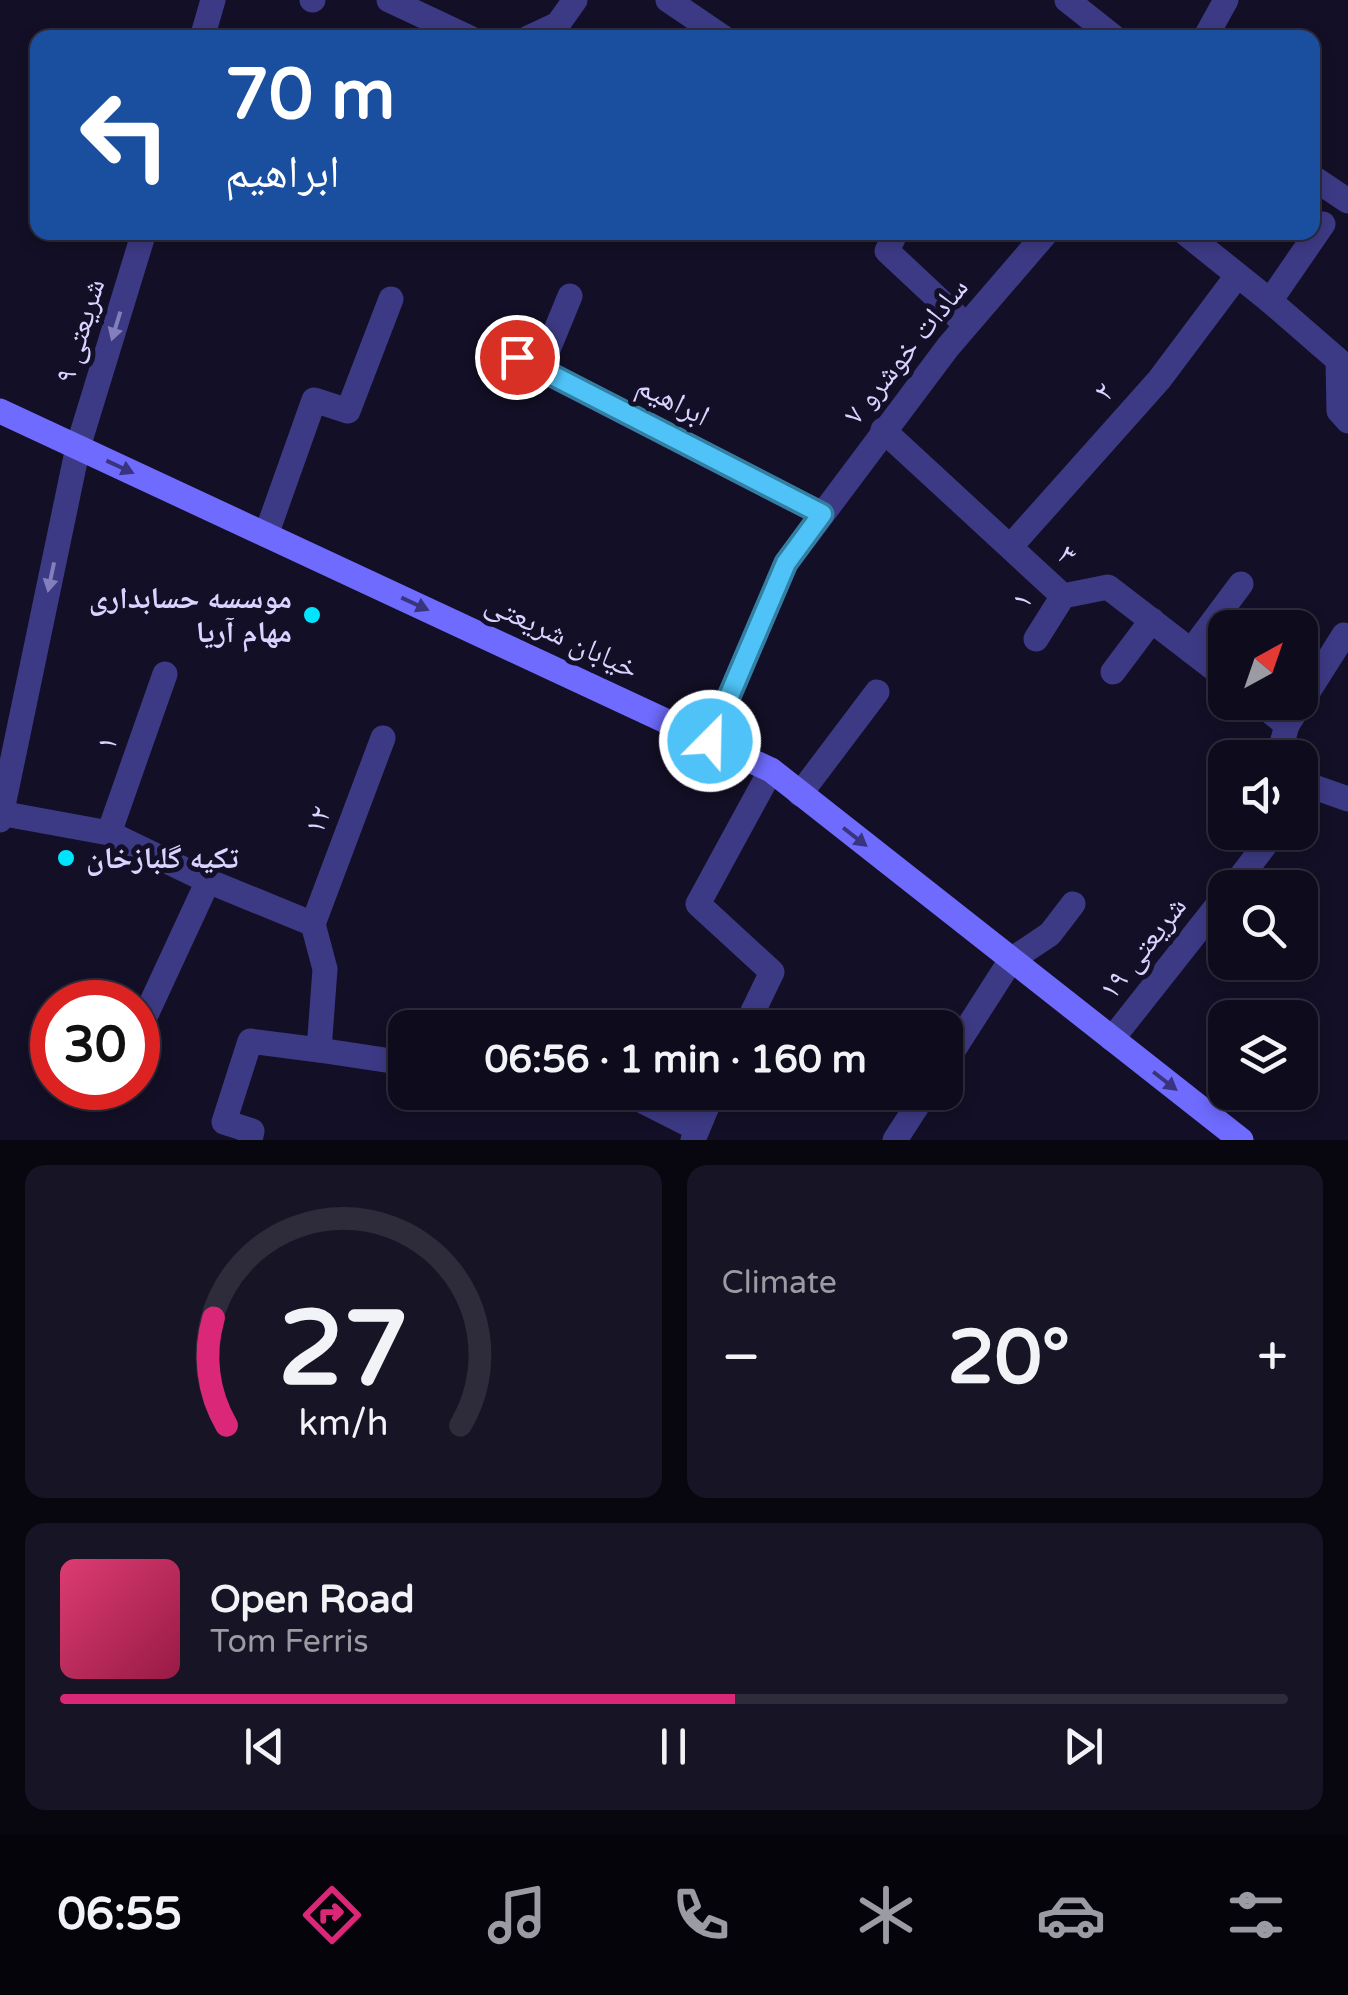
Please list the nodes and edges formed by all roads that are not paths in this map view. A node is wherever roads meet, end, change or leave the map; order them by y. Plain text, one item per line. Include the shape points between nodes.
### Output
1 (213, 0) edge
2 (389, 0) edge
3 (575, 0) edge
4 (668, 0) edge
5 (1068, 0) edge
6 (1226, 0) edge
7 (204, 30) edge
8 (453, 30) edge
9 (545, 30) edge
10 (712, 30) edge
11 (1105, 30) edge
12 (1209, 30) edge
13 (1320, 181) edge
14 (1346, 195) edge
15 (1324, 224) dead end
16 (1320, 230) edge
17 (142, 240) edge
18 (892, 240) edge
19 (1040, 240) edge
20 (1194, 240) edge
21 (1313, 240) edge
22 (1237, 276) junction
23 (570, 296) dead end
24 (392, 299) dead end
25 (1270, 301) junction
26 (966, 325) junction
27 (494, 345) dead end
28 (540, 369) junction
29 (0, 411) edge
30 (1348, 420) edge
31 (884, 430) junction
32 (78, 447) junction
33 (822, 514) junction
34 (266, 535) junction
35 (1011, 546) junction
36 (1241, 584) dead end
37 (1063, 596) junction
38 (1152, 620) junction
39 (1344, 634) dead end
40 (1036, 639) dead end
41 (1191, 651) junction
42 (1208, 664) edge
43 (1113, 672) dead end
44 (166, 674) dead end
45 (877, 692) dead end
46 (1281, 720) edge
47 (1287, 725) junction
48 (383, 738) dead end
49 (1283, 740) edge
50 (710, 741) junction
51 (771, 770) junction
52 (1318, 792) edge
53 (800, 794) junction
54 (1348, 799) edge
55 (1, 816) edge
56 (110, 833) junction
57 (1261, 850) edge
58 (1246, 870) edge
59 (208, 881) junction
60 (1073, 904) dead end
61 (1208, 918) edge
62 (313, 924) junction
63 (1011, 960) junction
64 (160, 985) edge
65 (754, 1010) edge
66 (963, 1035) edge
67 (1112, 1039) junction
68 (319, 1050) junction
69 (388, 1060) edge
70 (655, 1110) edge
71 (706, 1110) edge
72 (915, 1110) edge
73 (695, 1134) edge
74 (250, 1140) edge
75 (896, 1140) edge
76 (1241, 1140) edge

1 - 7 street
2 - 8 street
3 - 9 street
4 - 10 street
5 - 11 street
6 - 12 street
13 - 14 street
15 - 16 street
17 -> 32 street, شریعتی ۹
18 - 26 street via 887,251
19 - 26 street, سادات خوشرو ۷
20 - 22 street
21 - 25 street
22 - 25 street
22 - 35 street, ۲ via 1159,380
23 - 28 street
24 - 34 street via 348,411 314,400
25 - 30 street via 1338,360 1339,410
26 - 31 street, سادات خوشرو ۷
27 - 28 street, ابراهیم
28 - 33 street, ابراهیم
29 - 32 main road, خیابان شریعتی
31 - 33 street, سادات خوشرو ۷
31 - 35 street, ۳
32 -> 34 main road, خیابان شریعتی
32 -> 55 street, شریعتی ۹
33 - 50 street, سادات خوشرو ۷ via 786,563
34 -> 50 main road, خیابان شریعتی
35 - 37 street, ۳
36 - 41 street
37 - 38 street, ۳ via 1108,587
37 - 40 street, ۱
38 - 41 street, ۳
38 - 43 street
39 - 47 street
41 - 42 street, ۳
44 - 56 street, ۱
45 - 53 street
46 - 47 street
47 - 49 street
48 - 62 street, ۱۲
50 - 51 main road, خیابان شریعتی
51 - 53 main road, خیابان شریعتی
51 - 65 street via 698,904 772,972
52 - 54 street
53 -> 63 main road, خیابان شریعتی
55 - 56 street
56 - 59 street
57 - 58 street, شریعتی ۱۹
59 - 62 street
59 - 64 street
60 - 63 street via 1050,934
61 - 67 street, شریعتی ۱۹
62 - 68 street via 325,970
63 - 66 street
63 - 67 main road, خیابان شریعتی
67 -> 76 main road, خیابان شریعتی
68 - 69 street
68 - 74 street via 250,1041 224,1122 252,1131
70 - 73 street
71 - 73 street
72 - 75 street

